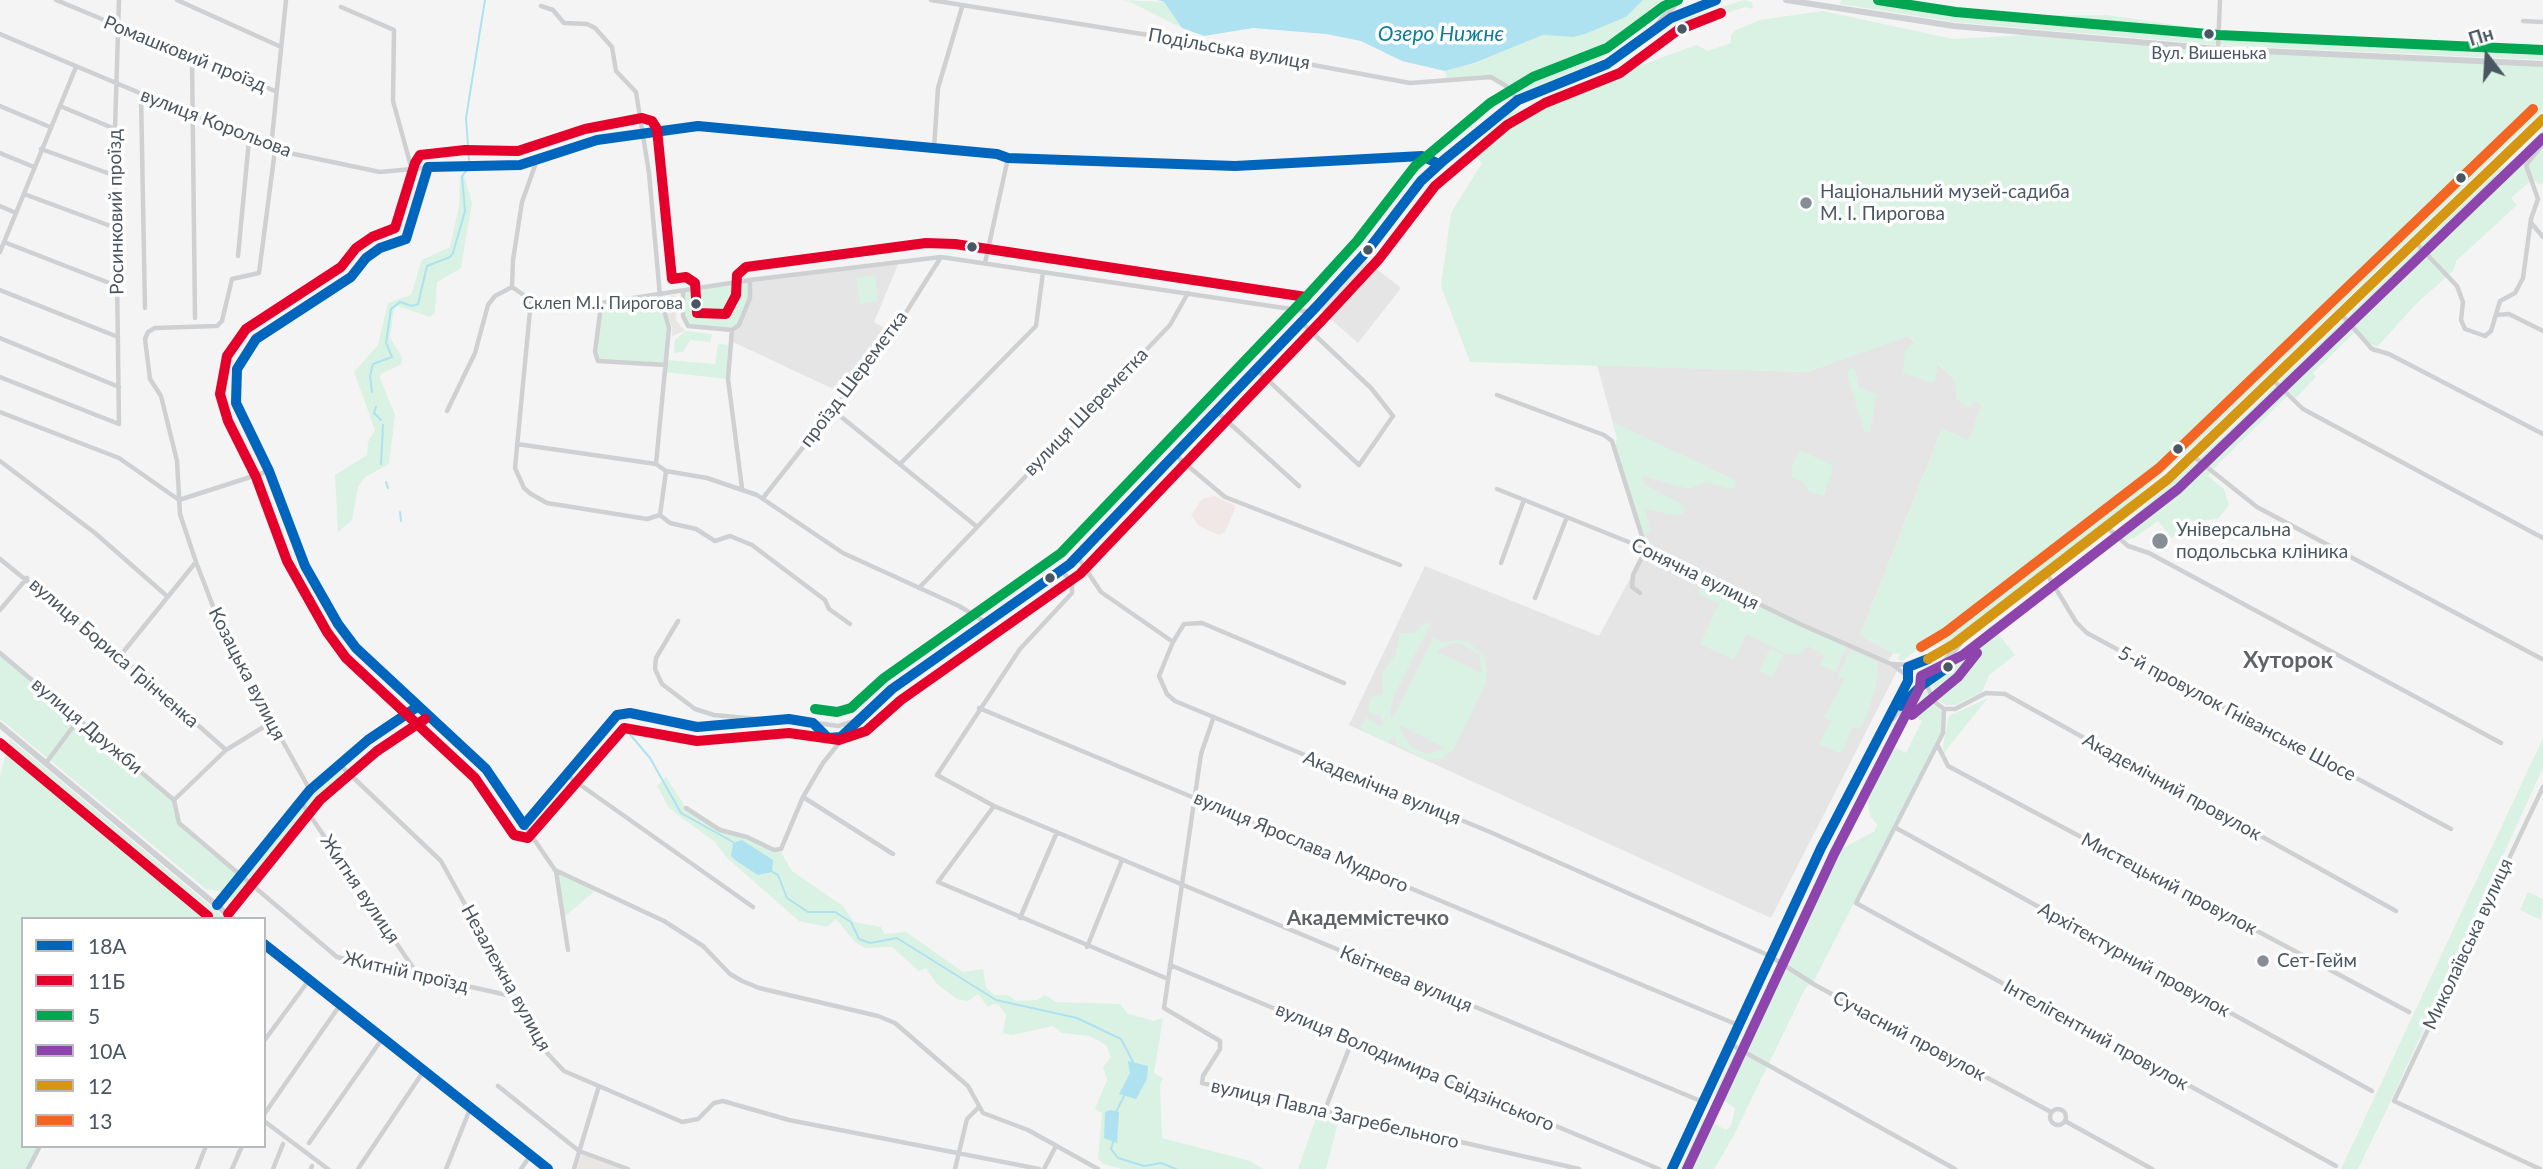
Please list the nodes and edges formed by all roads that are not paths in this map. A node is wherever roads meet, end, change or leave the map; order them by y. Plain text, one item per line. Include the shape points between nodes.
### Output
1 (56, 0) edge
2 (119, 0) edge
3 (177, 0) edge
4 (286, 0) edge
5 (931, 0) edge
6 (1679, 0) edge
7 (1713, 0) edge
8 (1786, 0) edge
9 (1808, 0) edge
10 (2220, 0) edge
11 (1826, 5) junction
12 (541, 6) dead end
13 (341, 7) dead end
14 (962, 7) junction
15 (2524, 21) dead end
16 (2543, 22) edge
17 (118, 26) junction
18 (1653, 30) junction
19 (0, 34) edge
20 (279, 46) junction
21 (2218, 49) junction
22 (192, 57) junction
23 (2540, 65) edge
24 (76, 67) junction
25 (116, 85) junction
26 (275, 91) junction
27 (141, 95) junction
28 (1518, 100) junction
29 (0, 106) edge
30 (60, 106) junction
31 (192, 115) junction
32 (2543, 119) edge
33 (50, 127) junction
34 (115, 129) junction
35 (643, 132) junction
36 (250, 140) junction
37 (2543, 144) edge
38 (41, 149) junction
39 (273, 149) junction
40 (934, 149) junction
41 (0, 153) edge
42 (1008, 158) junction
43 (537, 159) junction
44 (1439, 164) junction
45 (34, 167) junction
46 (428, 167) junction
47 (412, 170) junction
48 (116, 176) junction
49 (24, 194) junction
50 (0, 206) edge
51 (16, 213) junction
52 (2531, 223) junction
53 (116, 229) junction
54 (2543, 237) edge
55 (4, 242) junction
56 (2416, 242) junction
57 (0, 252) edge
58 (238, 256) dead end
59 (941, 257) junction
60 (985, 263) junction
61 (1043, 272) junction
62 (750, 280) junction
63 (117, 286) junction
64 (512, 287) junction
65 (0, 290) edge
66 (683, 291) junction
67 (1188, 293) junction
68 (660, 296) junction
69 (531, 300) junction
70 (601, 305) junction
71 (145, 308) dead end
72 (1311, 312) junction
73 (2341, 314) junction
74 (2496, 315) junction
75 (195, 318) dead end
76 (1301, 322) junction
77 (732, 330) junction
78 (2543, 331) edge
79 (118, 337) junction
80 (0, 338) edge
81 (666, 365) junction
82 (1256, 369) junction
83 (0, 377) edge
84 (2273, 380) junction
85 (118, 387) junction
86 (1497, 395) dead end
87 (447, 411) dead end
88 (834, 411) junction
89 (1216, 411) junction
90 (0, 412) edge
91 (2543, 434) edge
92 (517, 444) junction
93 (1175, 455) junction
94 (2193, 456) junction
95 (0, 461) edge
96 (656, 464) junction
97 (900, 464) junction
98 (269, 471) junction
99 (666, 471) junction
100 (1299, 486) dead end
101 (742, 488) junction
102 (1497, 489) dead end
103 (763, 498) junction
104 (179, 500) junction
105 (1524, 500) junction
106 (660, 515) junction
107 (1567, 517) junction
108 (976, 526) junction
109 (2108, 528) junction
110 (2543, 538) edge
111 (1646, 549) junction
112 (1077, 556) junction
113 (0, 559) edge
114 (196, 562) junction
115 (1501, 564) dead end
116 (1400, 565) dead end
117 (1062, 570) junction
118 (2047, 574) junction
119 (27, 578) junction
120 (919, 588) junction
121 (1640, 593) dead end
122 (168, 597) junction
123 (1535, 598) dead end
124 (0, 610) edge
125 (678, 621) dead end
126 (1981, 622) junction
127 (988, 623) junction
128 (849, 624) dead end
129 (1174, 642) junction
130 (0, 653) edge
131 (120, 656) junction
132 (2542, 659) edge
133 (1922, 661) junction
134 (1891, 664) junction
135 (1910, 664) junction
136 (1931, 677) junction
137 (1907, 678) junction
138 (1344, 683) dead end
139 (1924, 685) junction
140 (417, 708) junction
141 (979, 708) junction
142 (1944, 709) junction
143 (1213, 719) junction
144 (78, 720) junction
145 (858, 720) junction
146 (761, 721) junction
147 (270, 723) junction
148 (0, 725) edge
149 (1878, 740) junction
150 (2501, 743) dead end
151 (1938, 746) junction
152 (226, 750) junction
153 (46, 763) junction
154 (339, 764) junction
155 (565, 774) junction
156 (2543, 787) edge
157 (310, 790) junction
158 (803, 797) junction
159 (1194, 797) junction
160 (174, 800) junction
161 (301, 802) junction
162 (994, 807) junction
163 (686, 808) dead end
164 (524, 825) junction
165 (1896, 828) junction
166 (2451, 829) dead end
167 (1057, 832) junction
168 (893, 854) dead end
169 (1122, 860) junction
170 (555, 870) junction
171 (240, 876) junction
172 (1181, 886) junction
173 (217, 905) junction
174 (753, 907) dead end
175 (2396, 911) dead end
176 (231, 917) edge
177 (1020, 918) junction
178 (266, 946) edge
179 (1087, 947) junction
180 (568, 950) dead end
181 (1770, 956) junction
182 (1170, 965) junction
183 (419, 976) junction
184 (1168, 978) junction
185 (309, 980) junction
186 (516, 997) junction
187 (340, 1005) junction
188 (2409, 1012) dead end
189 (1738, 1025) junction
190 (266, 1038) edge
191 (382, 1039) junction
192 (1353, 1041) junction
193 (1730, 1044) junction
194 (423, 1072) junction
195 (498, 1086) dead end
196 (598, 1088) junction
197 (2372, 1091) dead end
198 (1703, 1102) junction
199 (978, 1107) junction
200 (470, 1109) junction
201 (266, 1112) edge
202 (1324, 1112) junction
203 (2051, 1112) junction
204 (2065, 1121) junction
205 (266, 1122) edge
206 (309, 1143) dead end
207 (283, 1144) dead end
208 (1056, 1146) junction
209 (39, 1148) edge
210 (205, 1148) edge
211 (241, 1148) edge
212 (579, 1151) junction
213 (958, 1155) junction
214 (530, 1156) junction
215 (2336, 1166) dead end
216 (28, 1169) edge
217 (197, 1169) edge
218 (232, 1169) edge
219 (273, 1169) edge
220 (328, 1169) edge
221 (358, 1169) edge
222 (446, 1169) edge
223 (521, 1169) edge
224 (548, 1169) edge
225 (574, 1169) edge
226 (628, 1169) edge
227 (955, 1169) edge
228 (1041, 1169) edge
229 (1098, 1169) edge
230 (1579, 1169) edge
231 (1659, 1169) edge
232 (1672, 1169) edge
233 (1955, 1169) edge
234 (2152, 1169) edge
235 (2540, 1169) edge

1 - 17 street, Ромашковий проїзд
2 - 17 street, Росинковий проїзд
3 - 20 street
4 - 20 street, Козацька вулиця
5 - 14 street, Подільська вулиця
6 - 18 main road
7 - 18 main road
8 - 11 main road
9 - 11 main road
10 - 21 street
11 - 21 main road via 1954,26
12 - 35 street via 553,10 564,23 592,26 608,41 616,71 635,89
13 - 47 street via 394,30 393,101
14 - 28 street, Подільська вулиця via 1178,40 1410,83 1491,77
14 - 40 street via 938,88
15 - 16 street
17 - 22 street, Ромашковий проїзд
17 - 25 street, Росинковий проїзд
18 - 28 main road via 1614,60
19 - 24 street, вулиця Корольова
20 - 26 street, Козацька вулиця
21 - 23 main road
22 - 26 street, Ромашковий проїзд
22 - 31 street
24 - 25 street, вулиця Корольова
24 - 30 street
25 - 27 street, вулиця Корольова
25 - 34 street, Росинковий проїзд
26 - 39 street, Козацька вулиця
27 - 31 street, вулиця Корольова
27 - 71 street
28 - 44 main road
29 - 33 street
30 - 33 street
30 - 34 street
31 - 36 street, вулиця Корольова
31 - 75 street
32 - 56 main road
33 - 38 street
34 - 48 street, Росинковий проїзд
35 - 40 street, вулиця Корольова via 698,126
35 - 43 street, вулиця Корольова via 589,142
35 - 68 street
36 - 39 street, вулиця Корольова
36 - 58 street
37 - 52 street via 2526,165 2538,195
38 - 45 street
38 - 48 street
39 - 47 street, вулиця Корольова via 370,170
39 - 104 street, Козацька вулиця via 259,273 232,279 218,326 158,327 146,336 149,376 162,399 177,461
40 - 42 street, вулиця Корольова
41 - 45 street
42 - 44 street, вулиця Корольова via 1235,166 1422,156
42 - 60 street
43 - 46 street, вулиця Корольова via 511,165
43 - 64 street via 522,202
44 - 72 main road
45 - 49 street
46 - 47 street, вулиця Корольова
46 - 98 street via 406,239 380,248 351,277 262,334 244,354 235,379 236,403
48 - 53 street, Росинковий проїзд
49 - 51 street
49 - 53 street
50 - 51 street
51 - 55 street
52 - 54 street
52 - 74 street via 2522,283 2500,301
53 - 63 street, Росинковий проїзд
55 - 57 street
55 - 63 street
56 - 73 main road
56 - 74 street via 2458,286 2465,329 2485,336
59 - 60 street
59 - 62 street
59 - 88 street, проїзд Шереметка via 893,333
60 - 61 street
61 - 67 street
61 - 97 street via 1036,326
62 - 66 street
62 - 77 street via 750,298
63 - 79 street, Росинковий проїзд
64 - 69 street
64 - 87 street via 495,296 486,309 475,353
65 - 79 street
66 - 68 street
66 - 77 street via 683,316 688,326
67 - 72 street
67 - 108 street, вулиця Шереметка via 1170,325
68 - 70 street
68 - 81 street via 669,328
69 - 70 street via 569,307
69 - 92 street
70 - 81 street via 598,361
72 - 76 main road
73 - 84 main road
73 - 91 street via 2372,349
74 - 78 street via 2509,314
76 - 82 main road
76 - 82 street via 1371,387 1393,416 1359,464
77 - 101 street via 728,379
79 - 85 street, Росинковий проїзд
80 - 85 street
81 - 96 street
82 - 89 main road
83 - 85 street, Росинковий проїзд via 119,424
84 - 94 main road
84 - 110 street via 2303,409
86 - 111 street via 1610,439
88 - 97 street
88 - 103 street, проїзд Шереметка
89 - 93 main road
89 - 100 street
90 - 104 street via 119,458
92 - 96 street
92 - 106 street via 519,479 537,498 640,519
93 - 112 main road
93 - 116 street via 1225,497
94 - 109 main road
94 - 132 street via 2257,507
95 - 122 street
96 - 99 street
97 - 108 street
98 - 104 street
98 - 140 street via 305,566 338,624
99 - 101 street
99 - 106 street
101 - 103 street
102 - 105 street, Сонячна вулиця
103 - 120 street via 836,548
104 - 114 street, Козацька вулиця
105 - 107 street, Сонячна вулиця
105 - 115 street
106 - 128 street via 715,541 736,537 752,545
107 - 111 street, Сонячна вулиця
107 - 123 street
108 - 120 street, вулиця Шереметка
109 - 118 main road
109 - 150 street via 2128,546
111 - 121 street via 1633,575 1632,587
111 - 134 street, Сонячна вулиця
112 - 117 main road
112 - 129 street via 1101,592
113 - 119 street, вулиця Бориса Грінченка
114 - 122 street
114 - 147 street, Козацька вулиця via 226,640
117 - 127 main road
117 - 141 street via 1072,584 1072,593 1026,643
118 - 126 main road
118 - 166 street, 5-й провулок Гніванське Шосе via 2087,633
119 - 124 street
119 - 131 street, вулиця Бориса Грінченка
120 - 127 street
122 - 131 street
125 - 146 street via 656,658 662,684 695,709
126 - 133 main road
126 - 136 main road
127 - 145 main road via 892,689
129 - 138 street via 1184,624 1202,623
129 - 143 street, Академічна вулиця via 1159,676 1167,694
130 - 144 street, вулиця Дружби
131 - 152 street, вулиця Бориса Грінченка
133 - 135 main road
133 - 136 main road via 1930,667
134 - 135 street
134 - 137 street
135 - 137 main road
136 - 139 main road
137 - 139 main road
137 - 149 main road
139 - 142 street
139 - 149 main road via 1902,705
140 - 154 street
140 - 164 street via 467,749
141 - 159 street, вулиця Ярослава Мудрого
141 - 162 street, Квітнева вулиця via 937,775
142 - 151 street
142 - 175 street, Академічний провулок via 1955,709 1986,693 2005,694
143 - 159 street, вулиця Павла Загребельного
143 - 181 street, Академічна вулиця via 1490,832
144 - 153 street
144 - 160 street, вулиця Дружби
145 - 146 street via 838,726 789,719
145 - 158 street via 827,757
146 - 155 street via 696,727 629,713 617,715
147 - 152 street
147 - 157 street, Козацька вулиця
148 - 153 main road
149 - 181 main road
151 - 165 street
151 - 188 street, Мистецький провулок via 1948,766
152 - 160 street
153 - 173 main road
154 - 157 street
154 - 186 street, Незалежна вулиця via 438,856
155 - 164 street
155 - 174 street
156 - 235 street, Миколаївська вулиця via 2394,1101
157 - 161 street
158 - 163 street via 778,850 720,830
158 - 168 street
159 - 172 street, вулиця Павла Загребельного
159 - 189 street, вулиця Ярослава Мудрого
160 - 171 street, Житній проїзд via 179,823
161 - 171 street
161 - 183 street, Житня вулиця
162 - 167 street, Квітнева вулиця
162 - 177 street via 938,882
164 - 170 street
165 - 197 street, Архітектурний провулок
165 - 215 street, Інтелігентний провулок via 1856,903
167 - 169 street, Квітнева вулиця
167 - 177 street
169 - 172 street, Квітнева вулиця
169 - 179 street
170 - 180 street
170 - 199 street via 664,921 704,946 730,974 750,985 895,1023 968,1086
171 - 173 street
171 - 183 street, Житній проїзд via 337,957
172 - 182 street, вулиця Павла Загребельного
172 - 198 street, Квітнева вулиця
173 - 176 main road
177 - 179 street
178 - 185 main road
179 - 184 street
181 - 189 main road
181 - 203 street, Сучасний провулок via 1815,985
182 - 184 street, вулиця Павла Загребельного
182 - 192 street, вулиця Володимира Свідзінського
183 - 186 street, Житній проїзд
184 - 202 street, вулиця Павла Загребельного via 1164,1008 1222,1044 1202,1083
185 - 187 main road
185 - 190 street
186 - 196 street, Незалежна вулиця via 554,1063
187 - 191 main road
187 - 201 street
189 - 193 main road
191 - 194 main road
191 - 206 street
192 - 202 street
192 - 231 street, вулиця Володимира Свідзінського
193 - 198 main road
193 - 233 street
194 - 200 main road
194 - 221 street
195 - 212 street
196 - 212 street
196 - 213 street, Незалежна вулиця via 682,1122 695,1120 723,1101 789,1120
198 - 232 main road
199 - 208 street
199 - 213 street via 967,1119
200 - 214 main road
200 - 222 street
202 - 230 street, вулиця Павла Загребельного
203 - 204 street via 2054,1124
203 - 204 street via 2063,1110
204 - 234 street
205 - 220 street
207 - 219 street
208 - 228 street, Незалежна вулиця
208 - 229 street
209 - 216 street
210 - 217 street
211 - 218 street
212 - 225 street
212 - 226 street
213 - 227 street
213 - 228 street, Незалежна вулиця
214 - 223 street
214 - 224 main road

